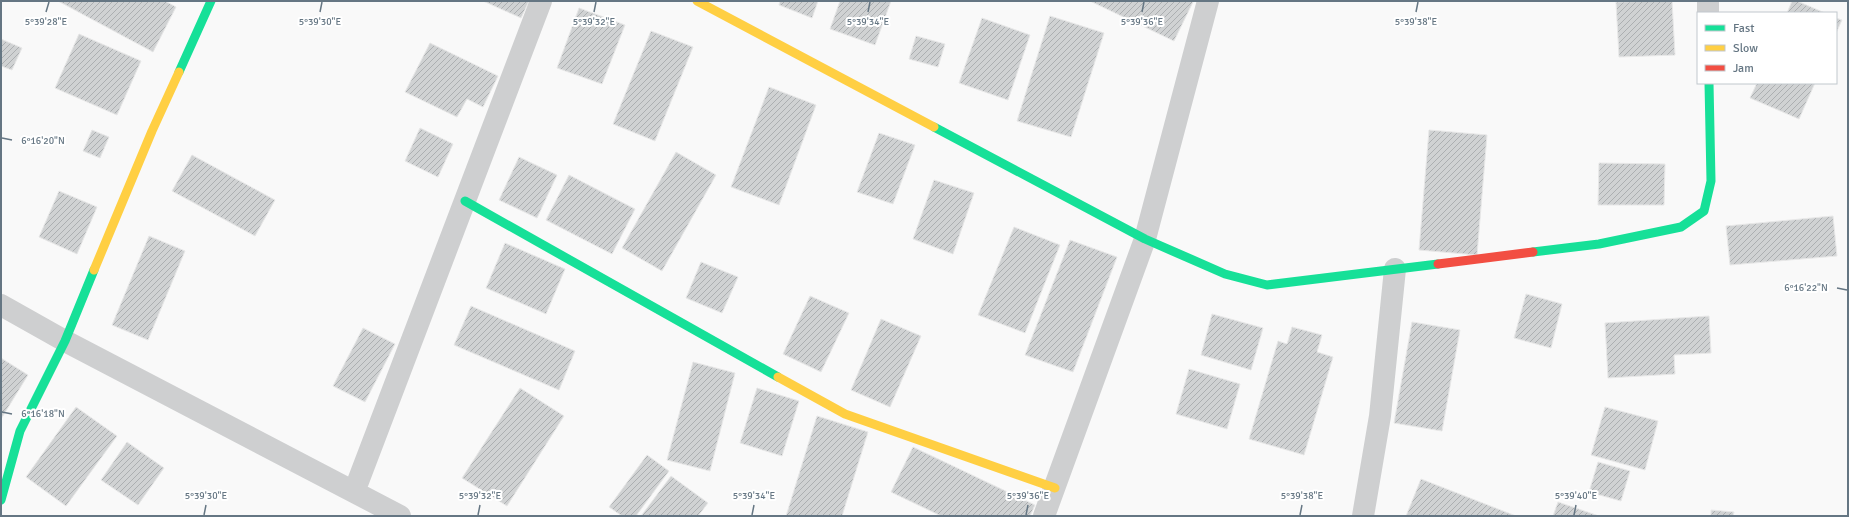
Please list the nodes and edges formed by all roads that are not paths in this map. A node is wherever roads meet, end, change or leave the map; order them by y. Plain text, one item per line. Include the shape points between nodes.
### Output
1 (211, 1) edge
2 (541, 1) edge
3 (697, 1) edge
4 (1208, 1) edge
5 (1708, 1) edge
6 (1708, 12) edge
7 (1709, 84) edge
8 (465, 201) junction
9 (1145, 239) junction
10 (1395, 269) junction
11 (1, 304) edge
12 (66, 341) junction
13 (1055, 488) junction
14 (1, 500) edge
15 (365, 503) edge
16 (400, 516) edge
17 (1044, 516) edge
18 (1364, 516) edge

1 - 12 street via 152,131
2 - 8 street
3 - 9 street
4 - 9 street
5 - 6 street
7 - 10 street via 1711,181 1704,211 1681,227 1599,244
8 - 13 street via 845,414
8 - 15 street
9 - 10 street via 1225,274 1267,285
9 - 13 street
10 - 18 street via 1380,416
11 - 12 street
12 - 14 street via 20,430
12 - 15 street
13 - 17 street
15 - 16 street

